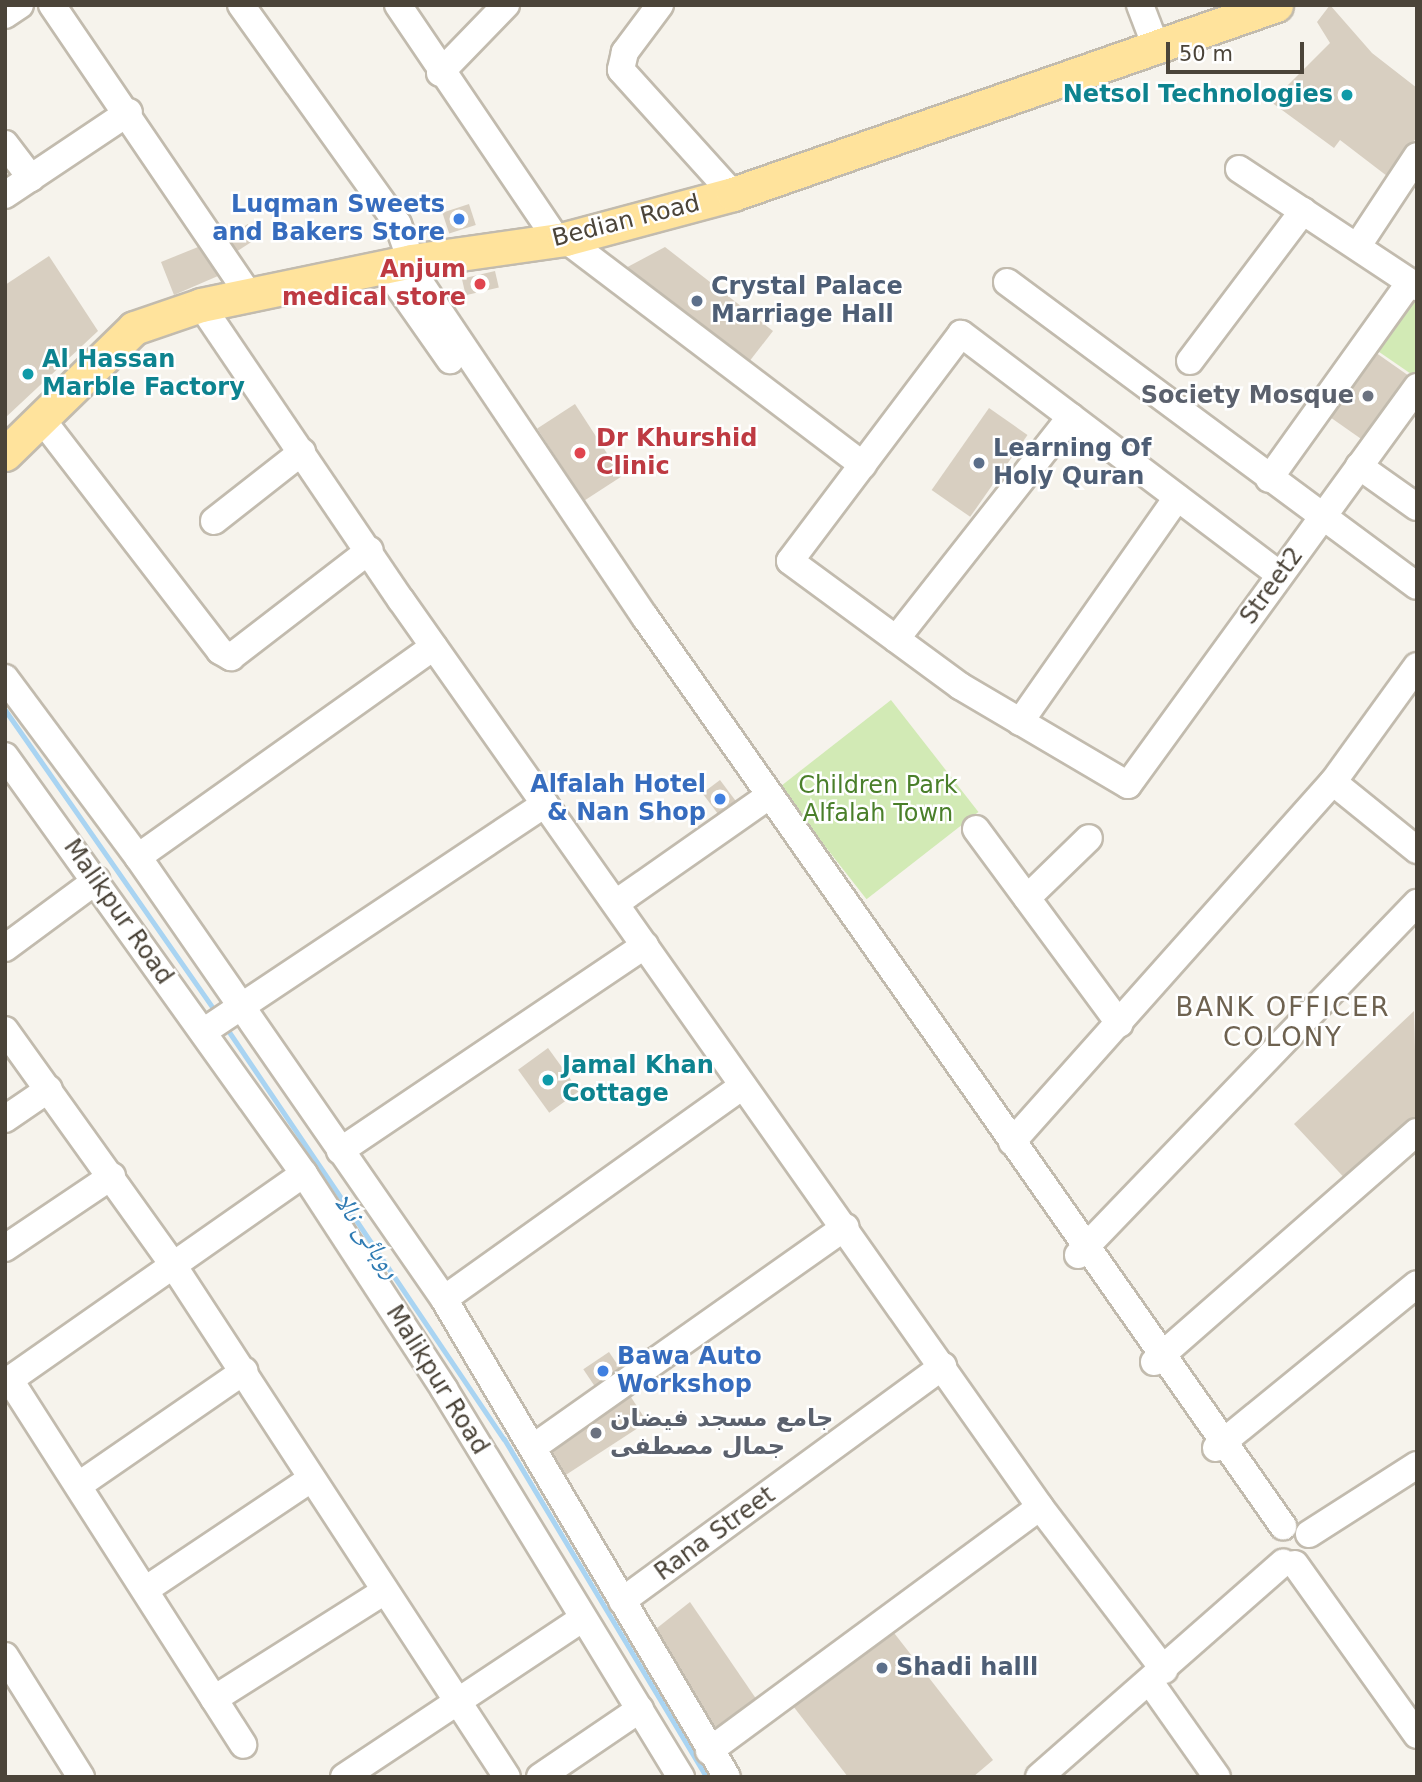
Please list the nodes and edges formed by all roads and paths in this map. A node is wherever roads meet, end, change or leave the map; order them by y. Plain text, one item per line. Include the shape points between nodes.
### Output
1 (20, 5) edge
2 (52, 5) edge
3 (241, 5) edge
4 (398, 5) edge
5 (506, 5) edge
6 (1140, 5) edge
7 (1276, 5) edge
8 (653, 8) edge
9 (5, 15) edge
10 (1155, 44) junction
11 (439, 74) junction
12 (129, 112) junction
13 (5, 144) edge
14 (1417, 156) edge
15 (1239, 169) dead end
16 (31, 178) junction
17 (733, 194) junction
18 (5, 195) edge
19 (1303, 211) junction
20 (561, 239) junction
21 (1359, 244) junction
22 (401, 263) junction
23 (1007, 282) dead end
24 (1413, 285) edge
25 (250, 296) junction
26 (201, 305) junction
27 (1190, 361) dead end
28 (1417, 387) edge
29 (40, 417) junction
30 (1071, 417) junction
31 (302, 452) junction
32 (5, 454) edge
33 (863, 465) junction
34 (1359, 466) junction
35 (1269, 479) junction
36 (1177, 498) junction
37 (1417, 507) edge
38 (1322, 518) junction
39 (214, 521) dead end
40 (370, 551) junction
41 (1280, 575) junction
42 (1417, 586) edge
43 (896, 639) junction
44 (434, 647) junction
45 (1417, 666) edge
46 (5, 678) edge
47 (1020, 722) junction
48 (5, 756) edge
49 (1333, 782) junction
50 (765, 798) junction
51 (545, 804) junction
52 (976, 829) dead end
53 (1089, 838) dead end
54 (1417, 850) edge
55 (138, 856) junction
56 (97, 880) junction
57 (1027, 898) junction
58 (616, 903) junction
59 (1417, 903) edge
60 (645, 945) junction
61 (5, 947) edge
62 (222, 1021) junction
63 (1121, 1024) junction
64 (5, 1030) edge
65 (743, 1086) junction
66 (50, 1089) junction
67 (5, 1119) edge
68 (1417, 1132) edge
69 (1012, 1142) junction
70 (340, 1151) junction
71 (304, 1174) junction
72 (112, 1176) junction
73 (845, 1227) junction
74 (5, 1248) edge
75 (1083, 1251) junction
76 (173, 1265) junction
77 (1417, 1284) edge
78 (444, 1299) junction
79 (1159, 1357) junction
80 (943, 1366) junction
81 (244, 1371) junction
82 (7, 1382) edge
83 (1220, 1444) junction
84 (536, 1446) junction
85 (1417, 1465) edge
86 (311, 1479) junction
87 (79, 1485) junction
88 (1040, 1507) junction
89 (1279, 1529) junction
90 (1299, 1554) junction
91 (145, 1590) junction
92 (383, 1591) junction
93 (622, 1601) junction
94 (582, 1619) junction
95 (5, 1656) edge
96 (1157, 1676) junction
97 (14, 1690) edge
98 (214, 1699) junction
99 (454, 1702) junction
100 (640, 1709) junction
101 (1417, 1709) edge
102 (1417, 1735) edge
103 (243, 1745) dead end
104 (709, 1751) junction
105 (71, 1773) edge
106 (344, 1777) edge
107 (507, 1777) edge
108 (540, 1777) edge
109 (681, 1777) edge
110 (727, 1777) edge
111 (1039, 1777) edge
112 (1217, 1777) edge

1 - 9 street
2 - 12 street
3 - 22 street via 398,224
4 - 11 street
5 - 11 street
6 - 10 street
7 - 10 main road, Bedian Road
8 - 17 street via 625,52 621,69
10 - 17 main road, Bedian Road via 996,107
11 - 20 street
12 - 16 street
12 - 25 street
13 - 16 street
14 - 21 street
15 - 19 street
16 - 18 street
17 - 20 main road, Bedian Road
19 - 21 street
19 - 27 street
20 - 22 main road, Bedian Road
20 - 33 street
21 - 24 street
22 - 25 main road, Bedian Road
22 - 50 street via 466,368
23 - 35 street
24 - 35 street
25 - 26 main road, Bedian Road
26 - 29 main road, Bedian Road via 134,328
26 - 31 street
28 - 34 street, Street2
29 - 32 main road, Bedian Road
29 - 40 street via 220,651 231,657
30 - 33 street via 961,334
30 - 36 street
30 - 43 street
31 - 39 street
31 - 40 street
33 - 43 street via 790,561
34 - 37 street
34 - 38 street, Street2
35 - 38 street
36 - 41 street
36 - 47 street
38 - 41 street, Street2
38 - 42 street
40 - 44 street
41 - 47 street, Street2 via 1128,785
43 - 47 street
44 - 51 street
44 - 55 street
45 - 49 street
46 - 55 street
48 - 56 street, Malikpur Road
49 - 54 street
49 - 63 street
50 - 58 street
50 - 69 street
50 - 75 street
51 - 58 street
51 - 62 street
52 - 57 street
53 - 57 street
55 - 62 street
56 - 61 street
56 - 62 street, Malikpur Road
57 - 63 street
58 - 60 street
59 - 75 street
60 - 65 street
60 - 70 street
62 - 70 street
62 - 71 street, Malikpur Road
63 - 69 street
64 - 66 street
65 - 73 street
65 - 78 street
66 - 67 street
66 - 72 street
68 - 79 street
69 - 75 street
70 - 78 street
71 - 76 street
71 - 94 street, Malikpur Road via 444,1389
72 - 74 street
72 - 76 street
73 - 80 street
73 - 84 street
75 - 79 street
76 - 81 street
76 - 82 street
77 - 83 street
78 - 84 street
79 - 83 street
80 - 88 street
80 - 93 street, Rana Street
81 - 86 street
81 - 87 street
82 - 87 street
83 - 89 street
84 - 93 street
85 - 90 street
86 - 91 street
86 - 92 street
87 - 91 street
88 - 96 street
88 - 104 street
89 - 90 street via 1298,1525
89 - 90 street via 1272,1550
90 - 96 street
90 - 101 street
90 - 102 street
91 - 98 street
92 - 98 street
92 - 99 street
93 - 104 street
94 - 99 street
94 - 100 street, Malikpur Road
95 - 97 street
96 - 111 street
96 - 112 street
97 - 105 street
98 - 103 street
99 - 106 street
99 - 107 street
100 - 108 street
100 - 109 street, Malikpur Road
104 - 110 street

